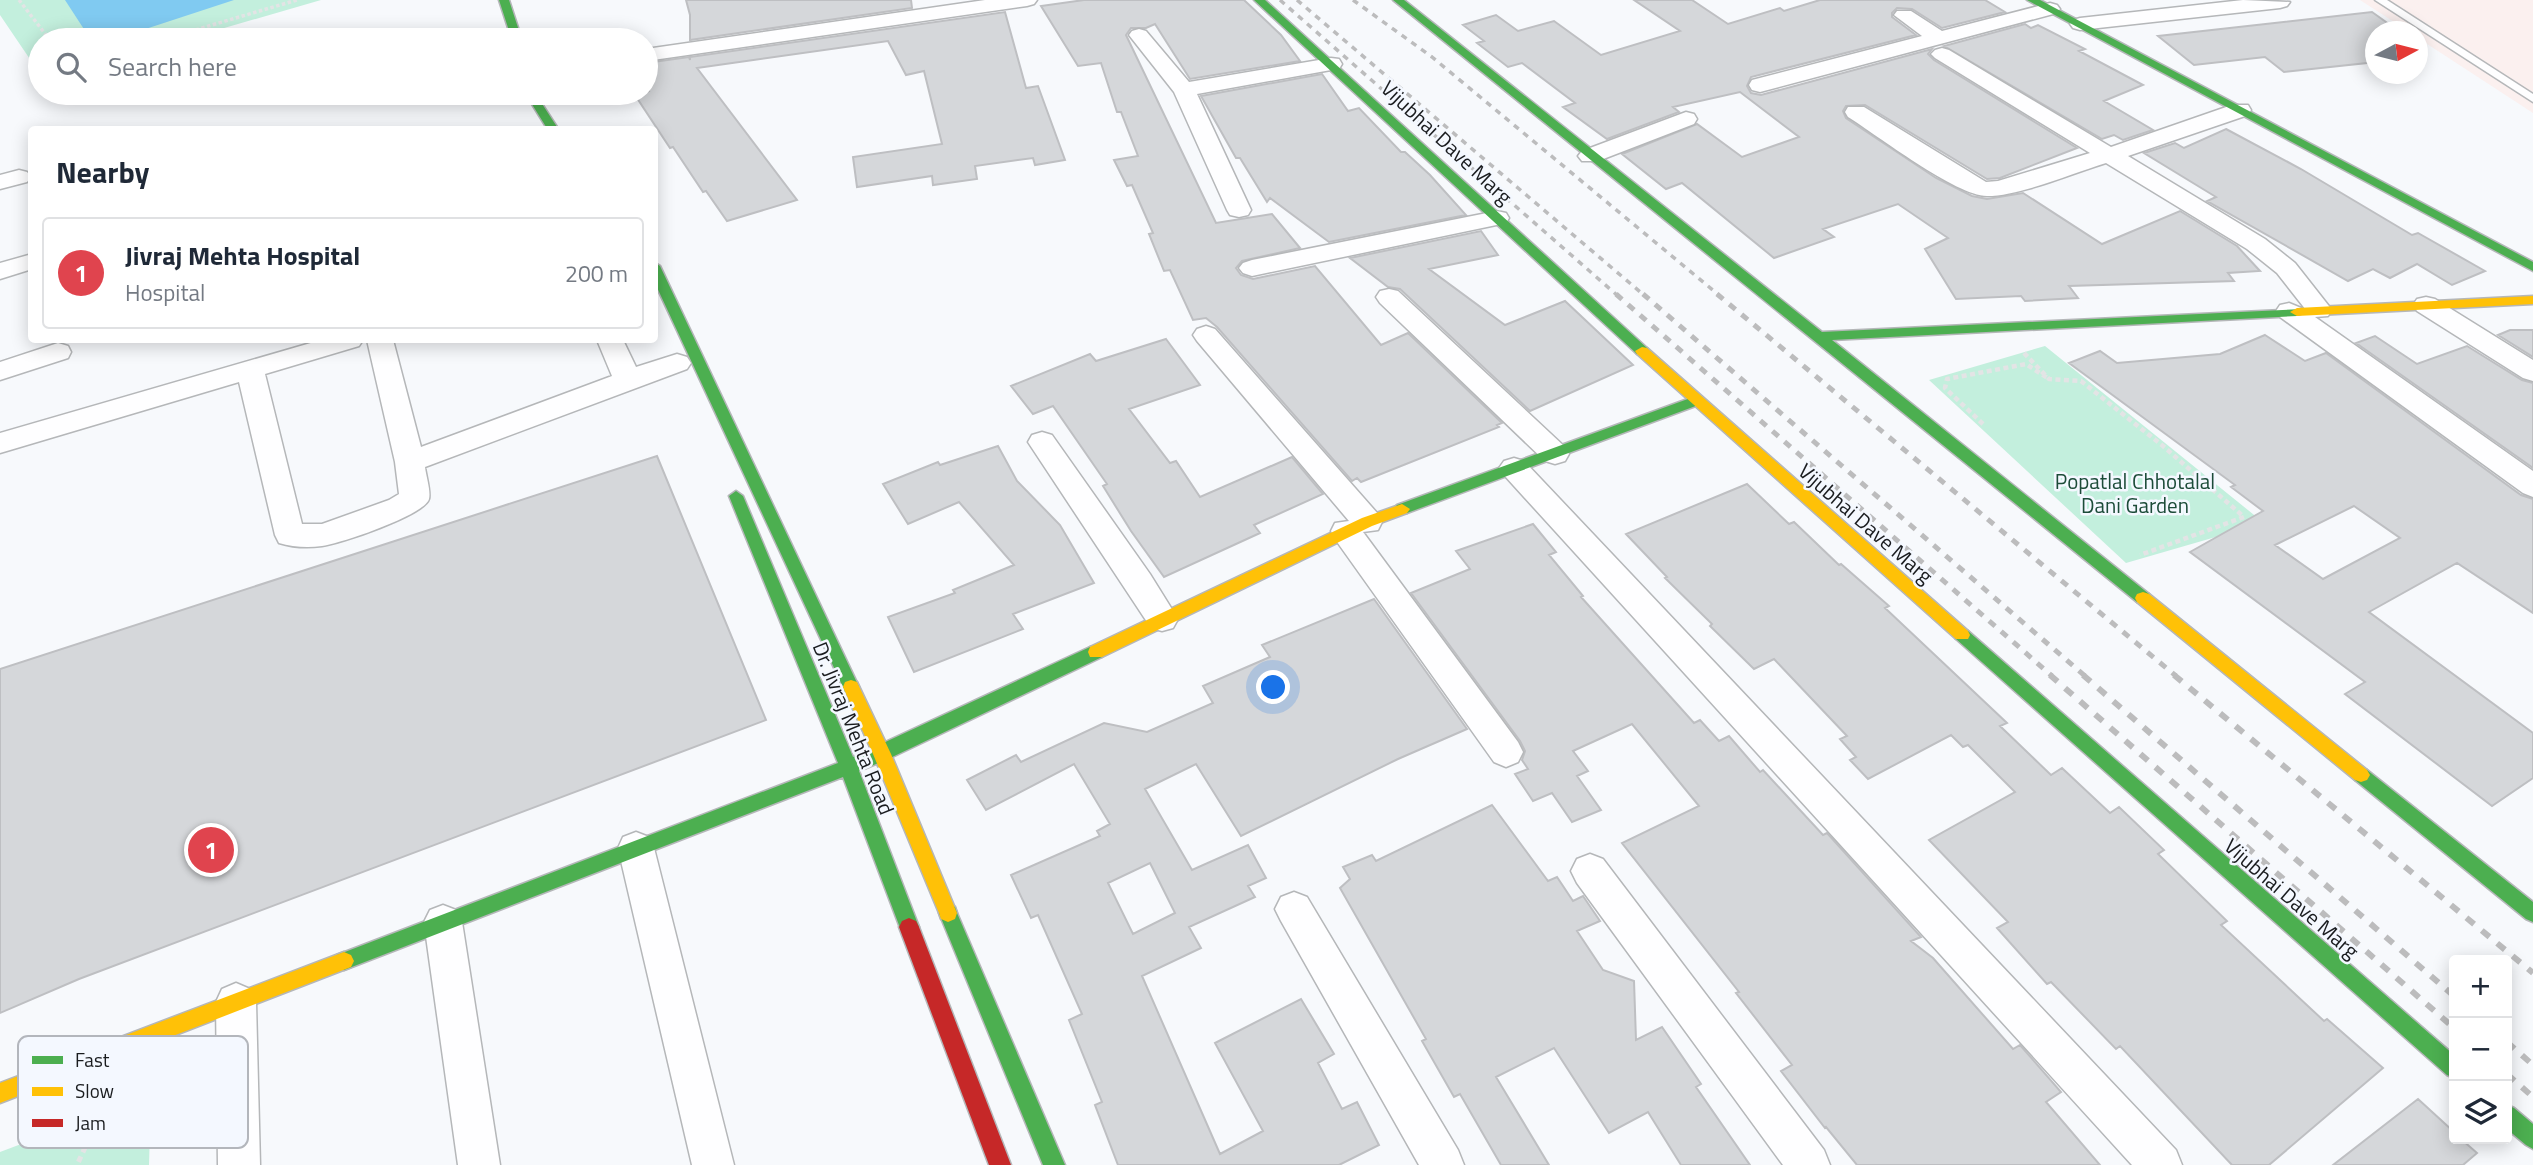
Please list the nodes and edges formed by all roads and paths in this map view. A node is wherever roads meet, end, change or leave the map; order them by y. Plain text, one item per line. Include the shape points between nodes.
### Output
1 (19, 0) edge
2 (297, 0) edge
3 (504, 0) edge
4 (867, 0) edge
5 (1027, 0) edge
6 (1259, 0) edge
7 (1398, 0) edge
8 (2381, 0) edge
9 (2398, 0) edge
10 (2280, 2) dead end
11 (2041, 5) edge
12 (1904, 15) dead end
13 (874, 23) junction
14 (2080, 24) junction
15 (41, 28) edge
16 (202, 28) edge
17 (513, 28) edge
18 (1139, 35) dead end
19 (1941, 46) junction
20 (658, 53) edge
21 (1331, 64) junction
22 (1759, 85) dead end
23 (2533, 87) edge
24 (1184, 90) junction
25 (2533, 99) edge
26 (538, 105) edge
27 (2240, 110) junction
28 (1856, 112) dead end
29 (1686, 119) dead end
30 (551, 126) edge
31 (2109, 155) junction
32 (1590, 156) junction
33 (1239, 210) dead end
34 (1497, 218) junction
35 (28, 262) edge
36 (2533, 267) edge
37 (1252, 268) dead end
38 (0, 271) edge
39 (658, 275) edge
40 (1389, 297) dead end
41 (2533, 300) edge
42 (2426, 305) junction
43 (2319, 310) junction
44 (2289, 311) junction
45 (1206, 335) dead end
46 (1819, 336) junction
47 (340, 343) edge
48 (381, 343) edge
49 (611, 343) edge
50 (58, 352) dead end
51 (2024, 353) dead end
52 (677, 363) dead end
53 (250, 369) junction
54 (0, 371) edge
55 (2533, 372) edge
56 (2049, 379) junction
57 (628, 380) junction
58 (1696, 401) junction
59 (1992, 433) dead end
60 (1042, 442) dead end
61 (0, 443) edge
62 (1555, 454) junction
63 (410, 462) junction
64 (1514, 468) junction
65 (732, 486) dead end
66 (2533, 486) edge
67 (1356, 527) junction
68 (2130, 547) dead end
69 (1162, 619) junction
70 (1506, 752) dead end
71 (882, 754) junction
72 (848, 766) junction
73 (636, 848) junction
74 (1590, 871) dead end
75 (1294, 909) dead end
76 (2533, 913) edge
77 (443, 922) junction
78 (236, 1002) junction
79 (148, 1036) edge
80 (237, 1036) edge
81 (2449, 1064) edge
82 (18, 1086) edge
83 (0, 1093) edge
84 (2512, 1119) edge
85 (2533, 1138) edge
86 (85, 1148) edge
87 (77, 1165) edge
88 (479, 1165) edge
89 (713, 1165) edge
90 (1000, 1165) edge
91 (1054, 1165) edge
92 (1443, 1165) edge
93 (1810, 1165) edge
94 (2161, 1165) edge

1 - 15 path
2 - 16 path
3 - 17 street
4 - 13 street
5 - 13 street
6 - 21 street, Vijubhai Dave Marg
7 - 32 street
8 - 25 lane
9 - 23 lane
10 - 14 street
11 - 14 street
11 - 19 street
12 - 19 street
13 - 20 street
14 - 27 street
18 - 24 street
19 - 22 street
19 - 31 street
21 - 24 street
21 - 34 street, Vijubhai Dave Marg
24 - 33 street
26 - 30 street
27 - 31 street
27 - 36 street
28 - 31 street via 1984,189
29 - 32 street
31 - 43 street via 2273,256
32 - 46 street
34 - 37 street
34 - 58 street, Vijubhai Dave Marg
35 - 38 street
39 - 71 street
40 - 62 street
41 - 42 street
42 - 43 street
42 - 55 street
43 - 44 street
44 - 46 street
44 - 66 street
45 - 67 street
46 - 76 street
47 - 53 street
48 - 63 street
49 - 57 street
50 - 54 street
51 - 56 path
52 - 57 street
53 - 61 street
53 - 63 street via 290,535 323,535 400,508 414,499
56 - 59 path via 2026,364 1947,379 1945,388
56 - 68 path via 2081,381 2244,517 2139,555
57 - 63 street
58 - 62 street
58 - 81 street, Vijubhai Dave Marg
60 - 69 street
62 - 64 street
64 - 67 street
64 - 94 street
65 - 72 street, Dr. Jivraj Mehta Road
67 - 69 street
67 - 70 street
69 - 71 street
71 - 72 street
71 - 91 street
72 - 73 street
72 - 90 street, Dr. Jivraj Mehta Road
73 - 77 street
73 - 89 street
74 - 93 street
75 - 92 street
77 - 78 street
77 - 88 street
78 - 79 street
78 - 80 street
82 - 83 street
84 - 85 street
86 - 87 path

